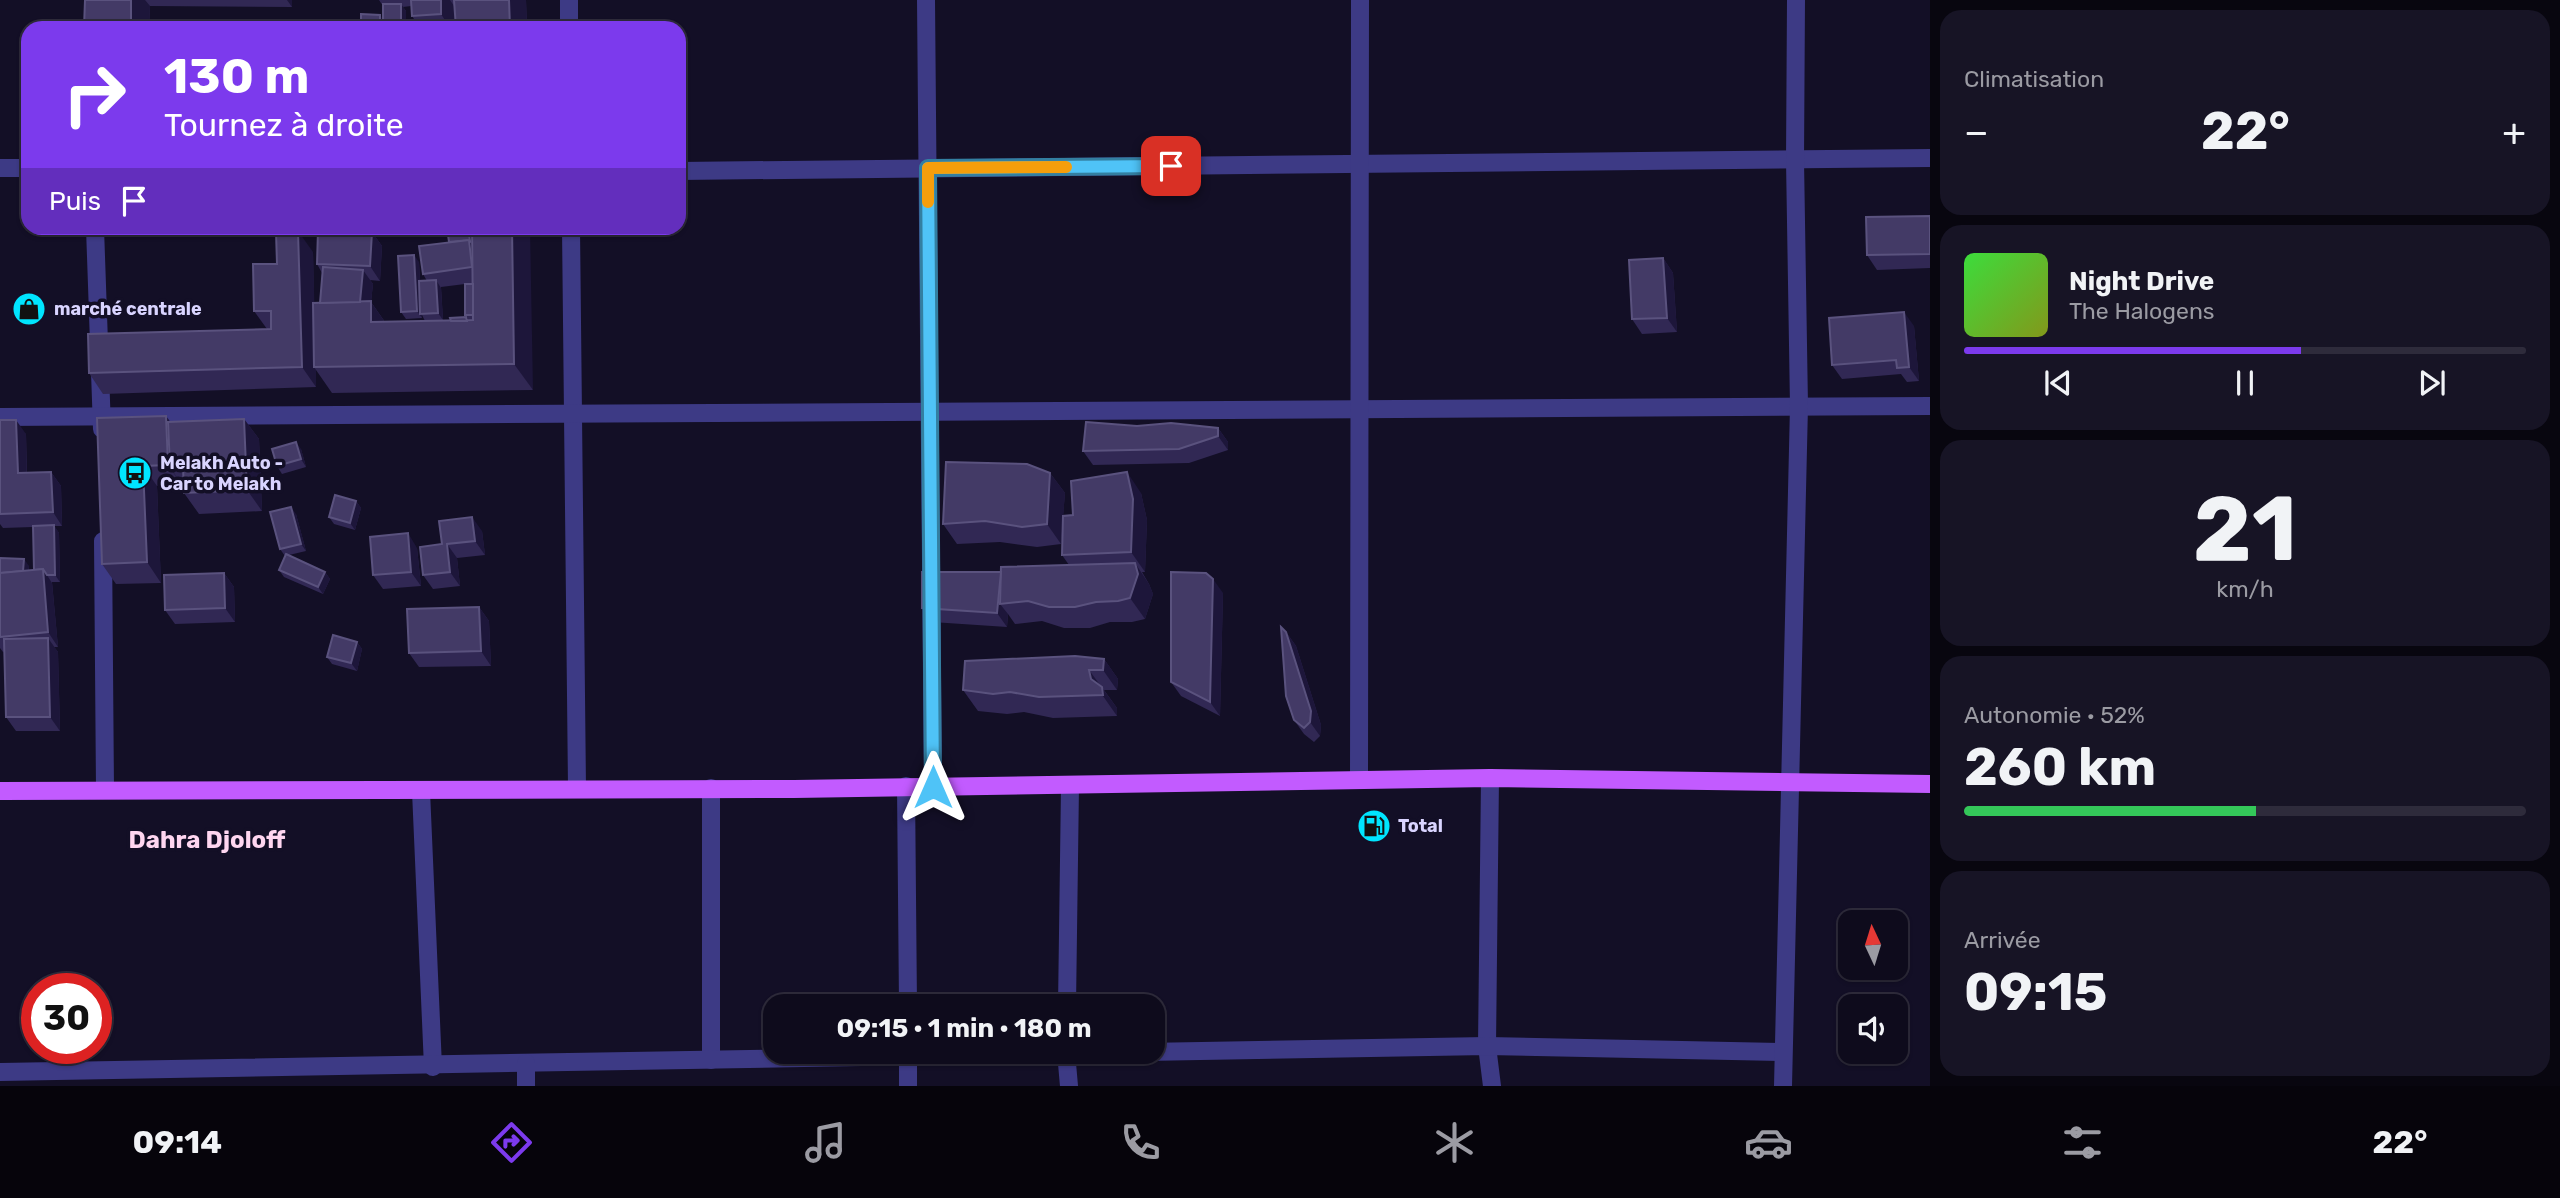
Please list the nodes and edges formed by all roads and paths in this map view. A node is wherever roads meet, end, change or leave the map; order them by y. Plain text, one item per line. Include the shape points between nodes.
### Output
1 (569, 0) edge
2 (926, 0) edge
3 (1360, 0) edge
4 (1796, 0) edge
5 (569, 21) edge
6 (1930, 158) edge
7 (1795, 160) junction
8 (1360, 164) junction
9 (0, 168) edge
10 (21, 168) edge
11 (928, 168) junction
12 (686, 171) edge
13 (95, 235) edge
14 (571, 235) edge
15 (1799, 406) junction
16 (1930, 406) edge
17 (1362, 409) junction
18 (930, 412) junction
19 (573, 414) junction
20 (0, 417) edge
21 (102, 417) junction
22 (102, 445) edge
23 (103, 528) edge
24 (1490, 778) junction
25 (1359, 780) junction
26 (1788, 781) junction
27 (1930, 784) edge
28 (906, 786) junction
29 (1070, 786) junction
30 (933, 787) junction
31 (577, 788) junction
32 (711, 788) junction
33 (105, 790) junction
34 (0, 791) edge
35 (421, 791) junction
36 (908, 994) edge
37 (1067, 994) edge
38 (1487, 1046) junction
39 (1165, 1051) edge
40 (1783, 1052) junction
41 (763, 1058) edge
42 (711, 1060) junction
43 (526, 1063) junction
44 (908, 1064) edge
45 (1067, 1064) edge
46 (433, 1067) junction
47 (0, 1072) edge
48 (223, 1078) edge
49 (526, 1086) edge
50 (908, 1086) edge
51 (1069, 1086) edge
52 (1492, 1086) edge
53 (1783, 1086) edge

1 - 5 street
2 - 11 street
3 - 8 street
4 - 7 street
6 - 7 street
7 - 8 street
7 - 15 street
8 - 11 street
8 - 17 street
9 - 10 street
11 - 12 street
11 - 18 street
13 - 21 street
14 - 19 street
15 - 16 street
15 - 17 street
15 - 26 street
17 - 18 street
17 - 25 street
18 - 19 street
18 - 30 street
19 - 21 street
19 - 31 street
20 - 21 street
21 - 22 street
23 - 33 street
24 - 25 main road
24 - 26 main road
24 - 38 street
25 - 29 main road
26 - 27 main road
26 - 40 street
28 - 30 main road
28 - 32 main road
28 - 36 street
29 - 30 main road
29 - 37 street
31 - 32 main road
31 - 35 main road
32 - 42 street
33 - 34 main road
33 - 35 main road
35 - 46 street
38 - 39 street
38 - 40 street
38 - 52 street
40 - 53 street
41 - 42 street
42 - 43 street
43 - 46 street
43 - 49 street
44 - 50 street
45 - 51 street
46 - 48 street
47 - 48 street

